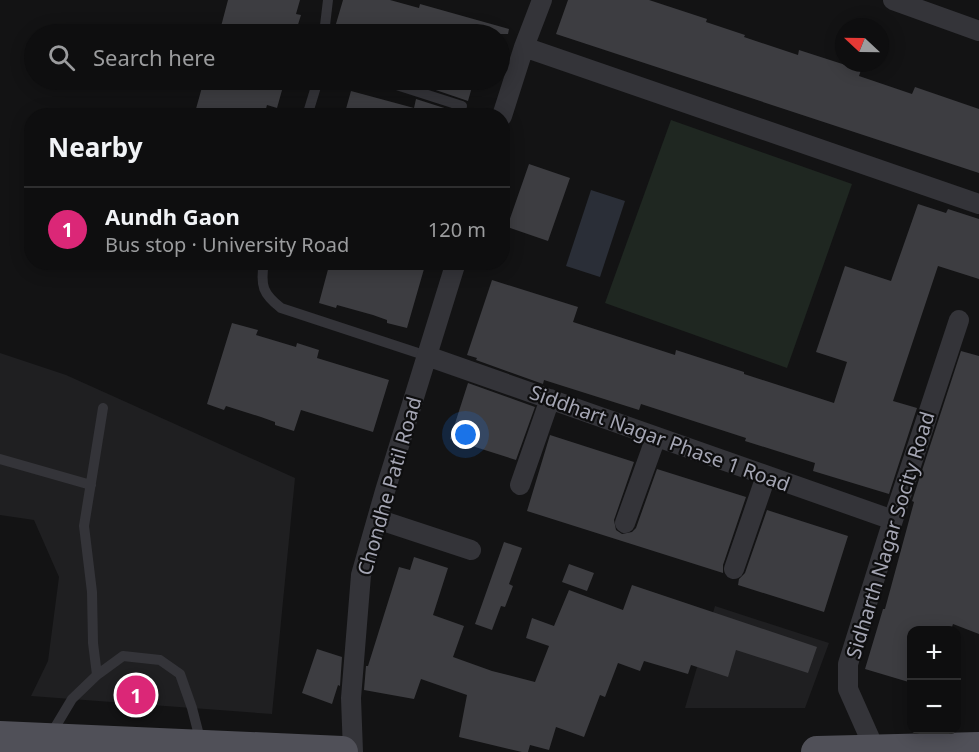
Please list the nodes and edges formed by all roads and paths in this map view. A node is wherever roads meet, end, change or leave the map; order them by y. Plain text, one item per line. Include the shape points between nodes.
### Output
1 (328, 0) edge
2 (542, 0) edge
3 (893, 0) edge
4 (325, 24) edge
5 (979, 31) edge
6 (524, 47) junction
7 (315, 90) edge
8 (412, 90) edge
9 (462, 106) dead end
10 (309, 108) edge
11 (505, 108) edge
12 (979, 204) edge
13 (264, 270) edge
14 (454, 270) edge
15 (959, 320) dead end
16 (427, 356) junction
17 (550, 399) junction
18 (103, 408) dead end
19 (656, 436) junction
20 (0, 459) edge
21 (766, 476) junction
22 (91, 484) junction
23 (520, 485) dead end
24 (376, 519) junction
25 (893, 520) junction
26 (625, 523) dead end
27 (471, 550) dead end
28 (734, 569) dead end
29 (97, 675) junction
30 (0, 737) edge
31 (202, 745) junction
32 (46, 746) edge
33 (979, 748) edge
34 (876, 751) edge
35 (342, 752) edge
36 (353, 752) edge
37 (817, 752) edge

1 - 4 lane
2 - 6 street
3 - 5 street
6 - 11 street
6 - 12 street
7 - 10 lane
8 - 9 lane
13 - 16 lane via 267,298 281,308
14 - 16 street, Chondhe Patil Road
15 - 25 street, Sidharth Nagar Socity Road
16 - 17 street, Siddhart Nagar Phase 1 Road
16 - 24 street, Chondhe Patil Road
17 - 19 street, Siddhart Nagar Phase 1 Road
17 - 23 street
18 - 22 lane
19 - 21 street, Siddhart Nagar Phase 1 Road
19 - 26 street
20 - 22 lane
21 - 25 street, Siddhart Nagar Phase 1 Road
21 - 28 street
22 - 29 lane via 84,526
24 - 27 street
24 - 36 street, Chondhe Patil Road via 361,575 351,698
25 - 34 street, Sidharth Nagar Socity Road via 848,664 848,689
29 - 31 lane via 123,656 160,660 180,674
29 - 32 lane via 72,699
30 - 32 main road
31 - 32 main road
31 - 35 main road
33 - 34 main road
34 - 37 main road

